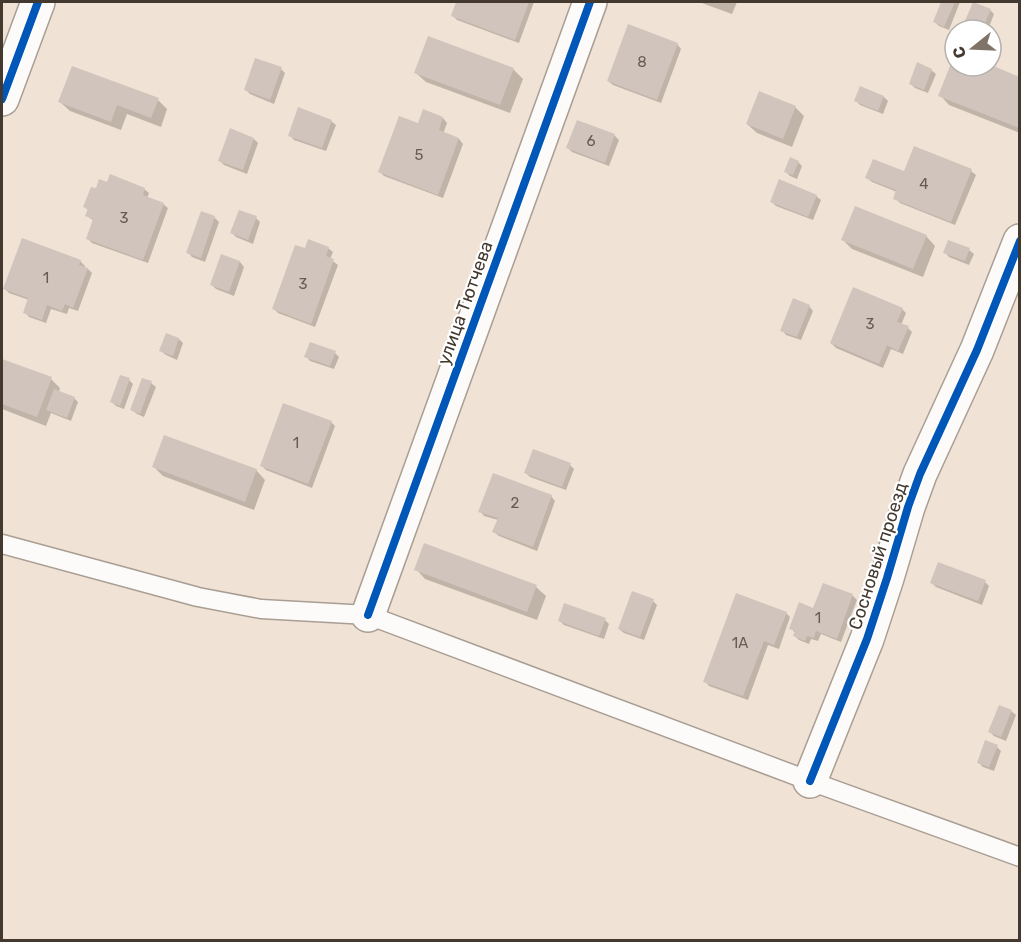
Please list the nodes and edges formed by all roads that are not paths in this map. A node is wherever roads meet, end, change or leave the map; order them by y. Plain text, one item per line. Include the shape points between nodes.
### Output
1 (38, 2) edge
2 (590, 2) edge
3 (2, 99) edge
4 (1020, 242) edge
5 (2, 544) edge
6 (368, 615) junction
7 (810, 781) junction
8 (1020, 857) edge

1 - 3 street
2 - 6 street, улица Тютчева
4 - 7 street, Сосновый проезд via 977,350 920,474 867,639
5 - 6 lane via 198,597 261,609
6 - 7 lane
7 - 8 lane

